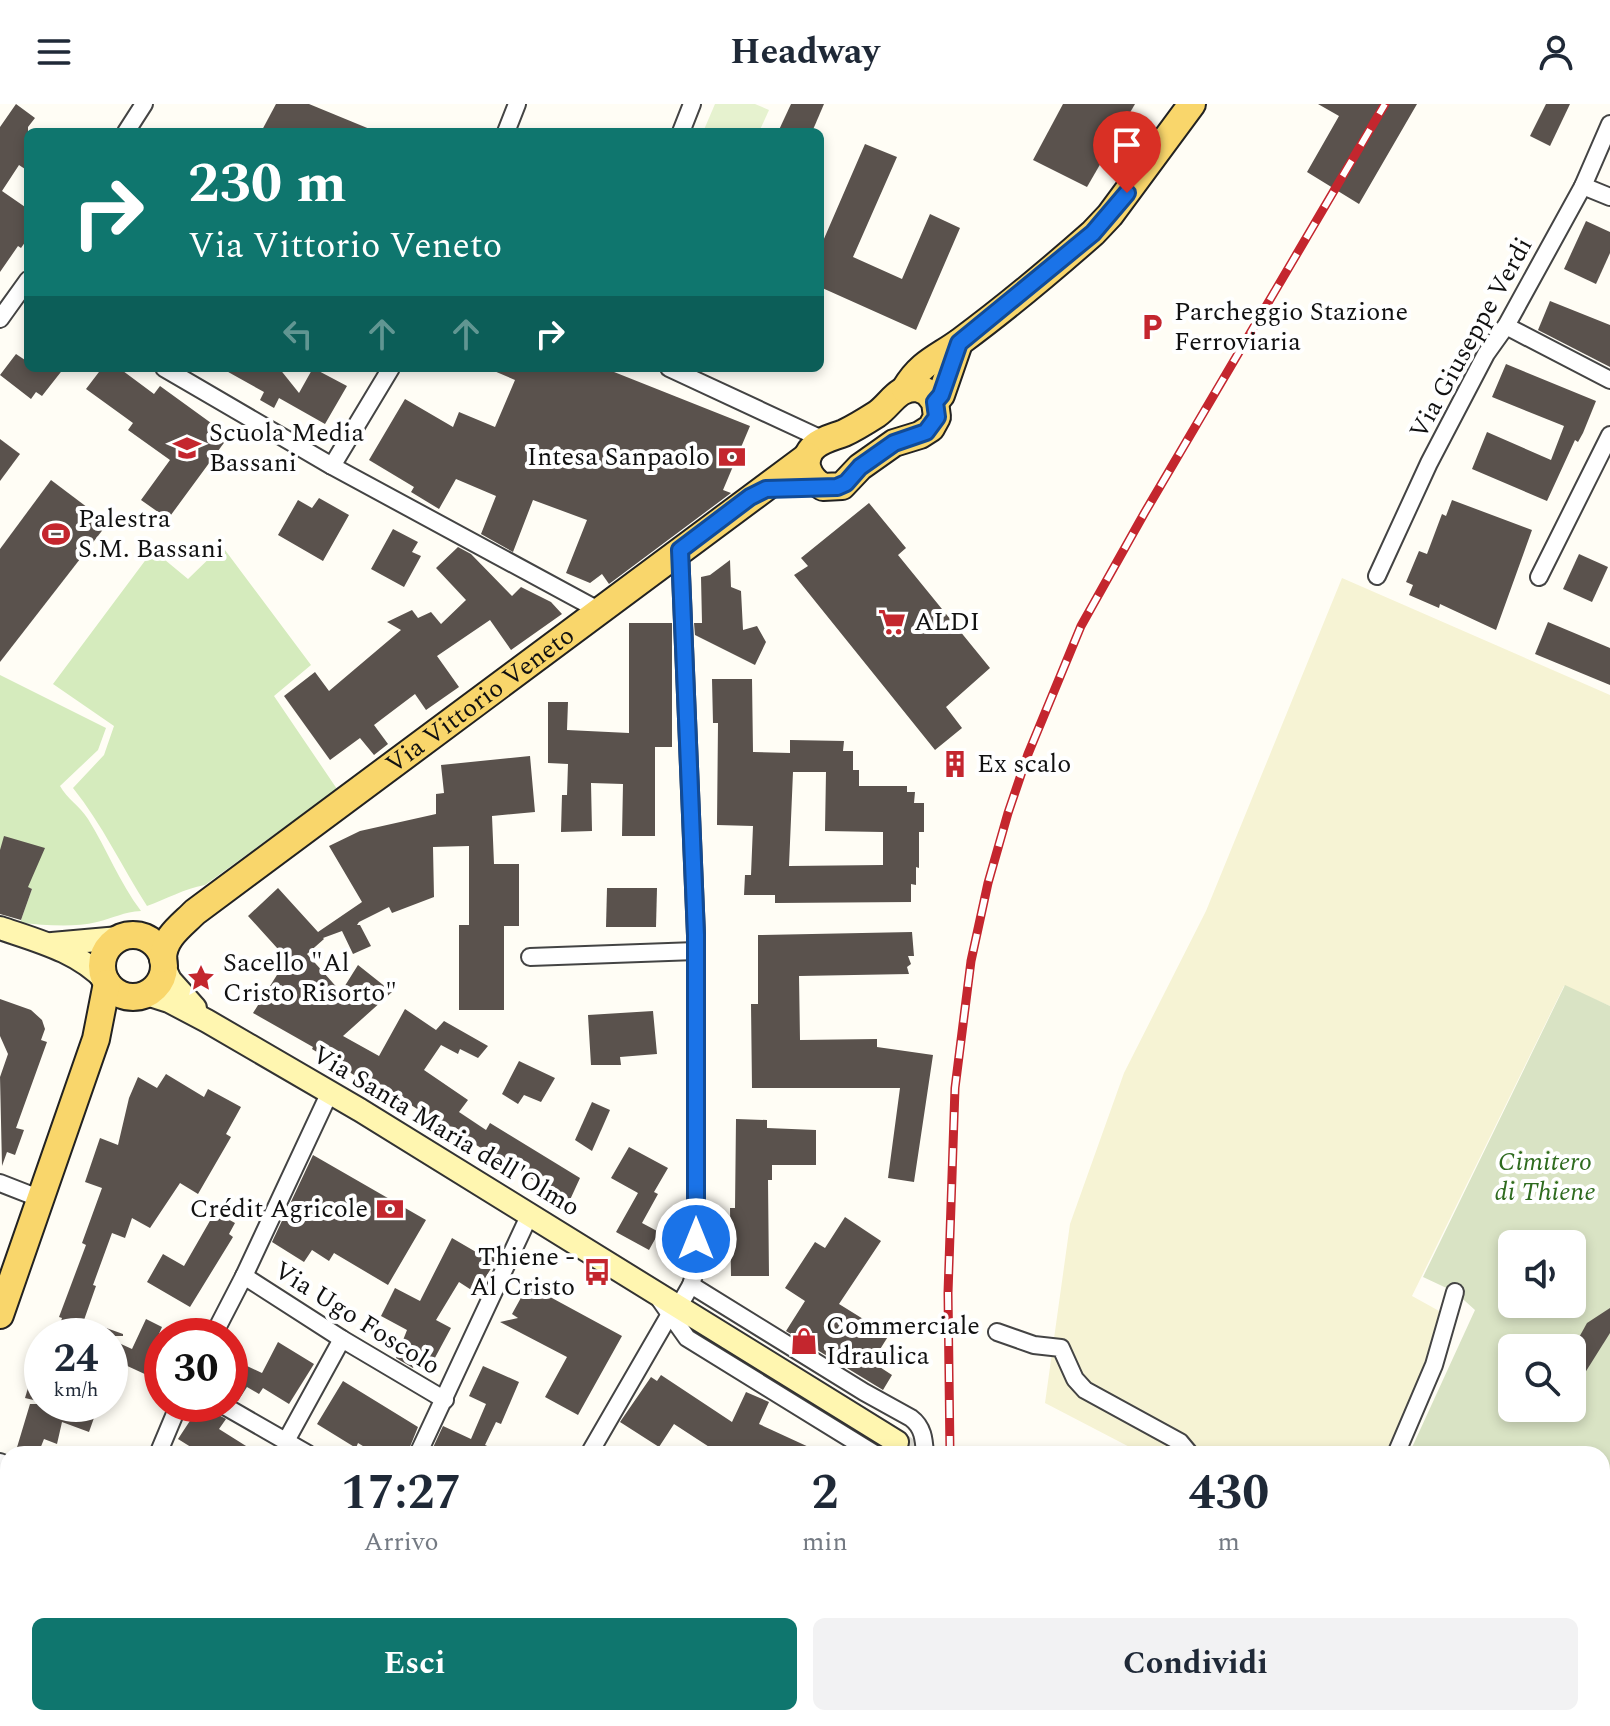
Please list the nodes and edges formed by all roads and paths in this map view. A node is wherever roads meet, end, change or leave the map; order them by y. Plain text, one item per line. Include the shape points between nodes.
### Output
1 (144, 104) edge
2 (517, 104) edge
3 (692, 104) edge
4 (1192, 104) edge
5 (1610, 124) edge
6 (129, 128) edge
7 (508, 128) edge
8 (683, 128) edge
9 (1583, 186) junction
10 (1610, 197) edge
11 (24, 286) edge
12 (0, 319) edge
13 (1506, 326) junction
14 (959, 343) junction
15 (171, 372) edge
16 (389, 372) edge
17 (677, 372) edge
18 (1610, 380) edge
19 (905, 389) junction
20 (935, 402) junction
21 (1610, 435) edge
22 (813, 450) junction
23 (332, 466) junction
24 (823, 487) junction
25 (766, 489) junction
26 (680, 550) junction
27 (1377, 576) dead end
28 (1539, 577) dead end
29 (600, 611) junction
30 (195, 912) junction
31 (0, 928) edge
32 (131, 938) junction
33 (47, 944) junction
34 (696, 951) junction
35 (530, 957) dead end
36 (163, 963) junction
37 (106, 982) junction
38 (144, 995) junction
39 (207, 1021) junction
40 (96, 1039) junction
41 (330, 1092) junction
42 (0, 1183) edge
43 (41, 1199) junction
44 (530, 1214) junction
45 (244, 1276) junction
46 (691, 1285) junction
47 (1455, 1292) dead end
48 (674, 1310) junction
49 (0, 1315) edge
50 (222, 1318) edge
51 (997, 1332) dead end
52 (342, 1339) junction
53 (445, 1400) junction
54 (248, 1419) edge
55 (171, 1422) edge
56 (286, 1441) junction
57 (897, 1442) tunnel mouth
58 (161, 1446) edge
59 (294, 1446) edge
60 (422, 1446) edge
61 (594, 1446) edge
62 (862, 1446) edge
63 (925, 1446) edge
64 (1183, 1446) edge
65 (1399, 1446) edge

1 - 6 street
2 - 7 street
3 - 8 street
4 - 14 main road, Via Vittorio Veneto via 1093,233
5 - 9 street, Via Giuseppe Verdi
9 - 10 street
9 - 13 street, Via Giuseppe Verdi
11 - 12 street
13 - 18 street
13 - 27 street, Via Giuseppe Verdi via 1429,463
14 - 19 main road, Via Vittorio Veneto via 926,362
14 - 20 main road
15 - 23 street
16 - 23 street
17 - 22 street via 784,423
19 - 20 main road via 924,390
19 - 22 main road, Via Vittorio Veneto via 873,416
20 - 24 main road via 937,417 926,432 894,443 842,486
21 - 28 street
22 - 24 main road via 807,467
22 - 25 main road, Via Vittorio Veneto
23 - 29 street
24 - 25 main road
25 - 26 main road, Via Vittorio Veneto
26 - 29 main road, Via Vittorio Veneto
26 - 34 street
29 - 30 main road, Via Vittorio Veneto
30 - 32 main road, Via Vittorio Veneto
30 - 36 main road, Via Vittorio Veneto via 167,940
31 - 33 main road
32 - 33 main road
32 - 36 main road via 155,945
32 - 37 main road via 107,949 102,965
33 - 37 main road via 84,960
34 - 35 street
34 - 46 street via 696,1268
36 - 38 main road via 160,981
36 - 39 main road, Via Santa Maria dell'Olmo via 170,980
37 - 38 main road via 122,995
37 - 40 main road
38 - 39 main road, Via Santa Maria dell'Olmo
38 - 40 main road via 123,1007
39 - 41 main road, Via Santa Maria dell'Olmo
40 - 43 main road
41 - 44 main road, Via Santa Maria dell'Olmo
41 - 45 street
42 - 43 street
43 - 49 main road
44 - 48 main road, Via Santa Maria dell'Olmo
44 - 53 street
45 - 50 street
45 - 52 street, Via Ugo Foscolo
46 - 48 street
46 - 63 street via 917,1422
47 - 65 street via 1434,1365
48 - 57 main road, Via Santa Maria dell'Olmo
48 - 61 street
48 - 62 street, Via Santa Maria dell'Olmo via 687,1338
51 - 64 street via 1061,1348 1085,1390
52 - 53 street, Via Ugo Foscolo
52 - 56 street
53 - 60 street
54 - 56 street
55 - 58 street
56 - 59 street

